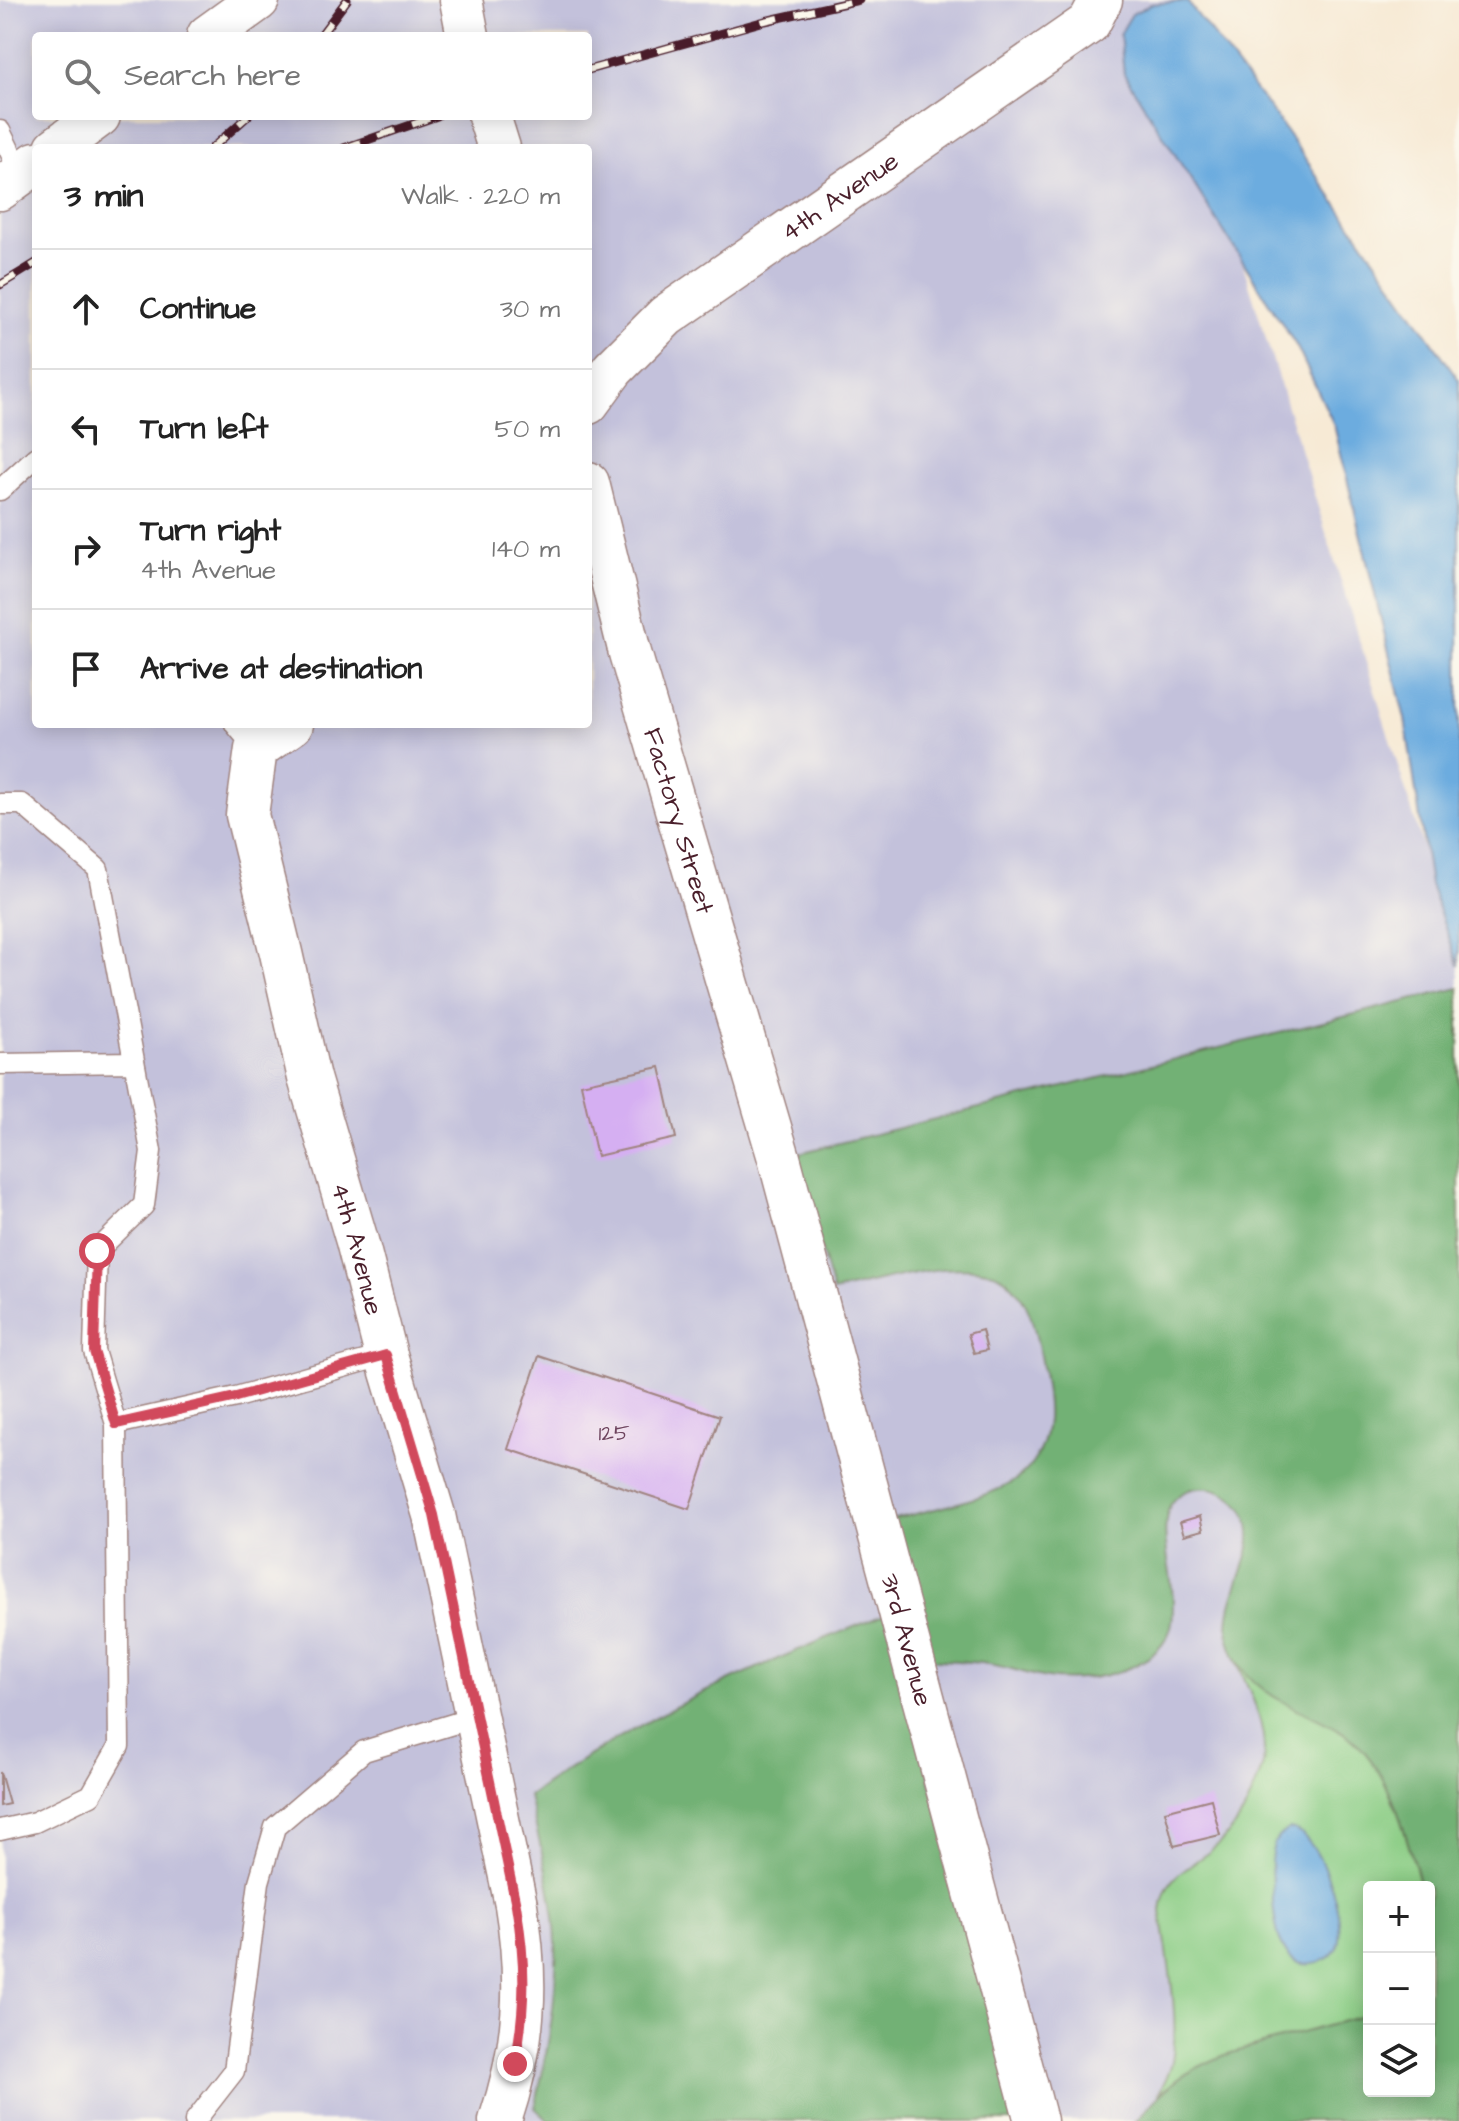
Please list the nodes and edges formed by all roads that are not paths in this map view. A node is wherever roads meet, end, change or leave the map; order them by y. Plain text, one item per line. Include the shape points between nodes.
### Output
1 (258, 0) edge
2 (461, 0) edge
3 (1101, 0) edge
4 (214, 32) edge
5 (467, 32) edge
6 (94, 120) edge
7 (490, 120) edge
8 (0, 131) edge
9 (61, 144) edge
10 (498, 144) edge
11 (19, 175) edge
12 (592, 398) edge
13 (32, 461) edge
14 (0, 490) edge
15 (592, 499) edge
16 (276, 728) edge
17 (245, 736) edge
18 (0, 804) edge
19 (134, 1062) junction
20 (0, 1064) edge
21 (779, 1158) joint
22 (386, 1355) junction
23 (116, 1424) junction
24 (476, 1717) junction
25 (0, 1830) edge
26 (195, 2121) edge
27 (500, 2121) edge
28 (1036, 2121) edge

1 - 4 street
2 - 5 street
3 - 12 street, 4th Avenue via 1089,23 666,316
6 - 9 street
7 - 10 street
8 - 11 lane
13 - 14 lane
15 - 21 street, Factory Street via 630,653
16 - 17 street, 4th Avenue
17 - 22 street, 4th Avenue via 247,815 309,1078
18 - 19 lane via 22,804 98,869
19 - 20 lane
19 - 23 lane via 151,1151 144,1205 97,1251 94,1351
21 - 28 street, 3rd Avenue
22 - 23 lane
22 - 24 street, 4th Avenue via 434,1515
23 - 25 lane via 119,1746 91,1795 35,1822
24 - 26 lane via 364,1751 275,1827 259,1882 234,2071
24 - 27 street, 4th Avenue via 510,1874 525,1982 513,2074

